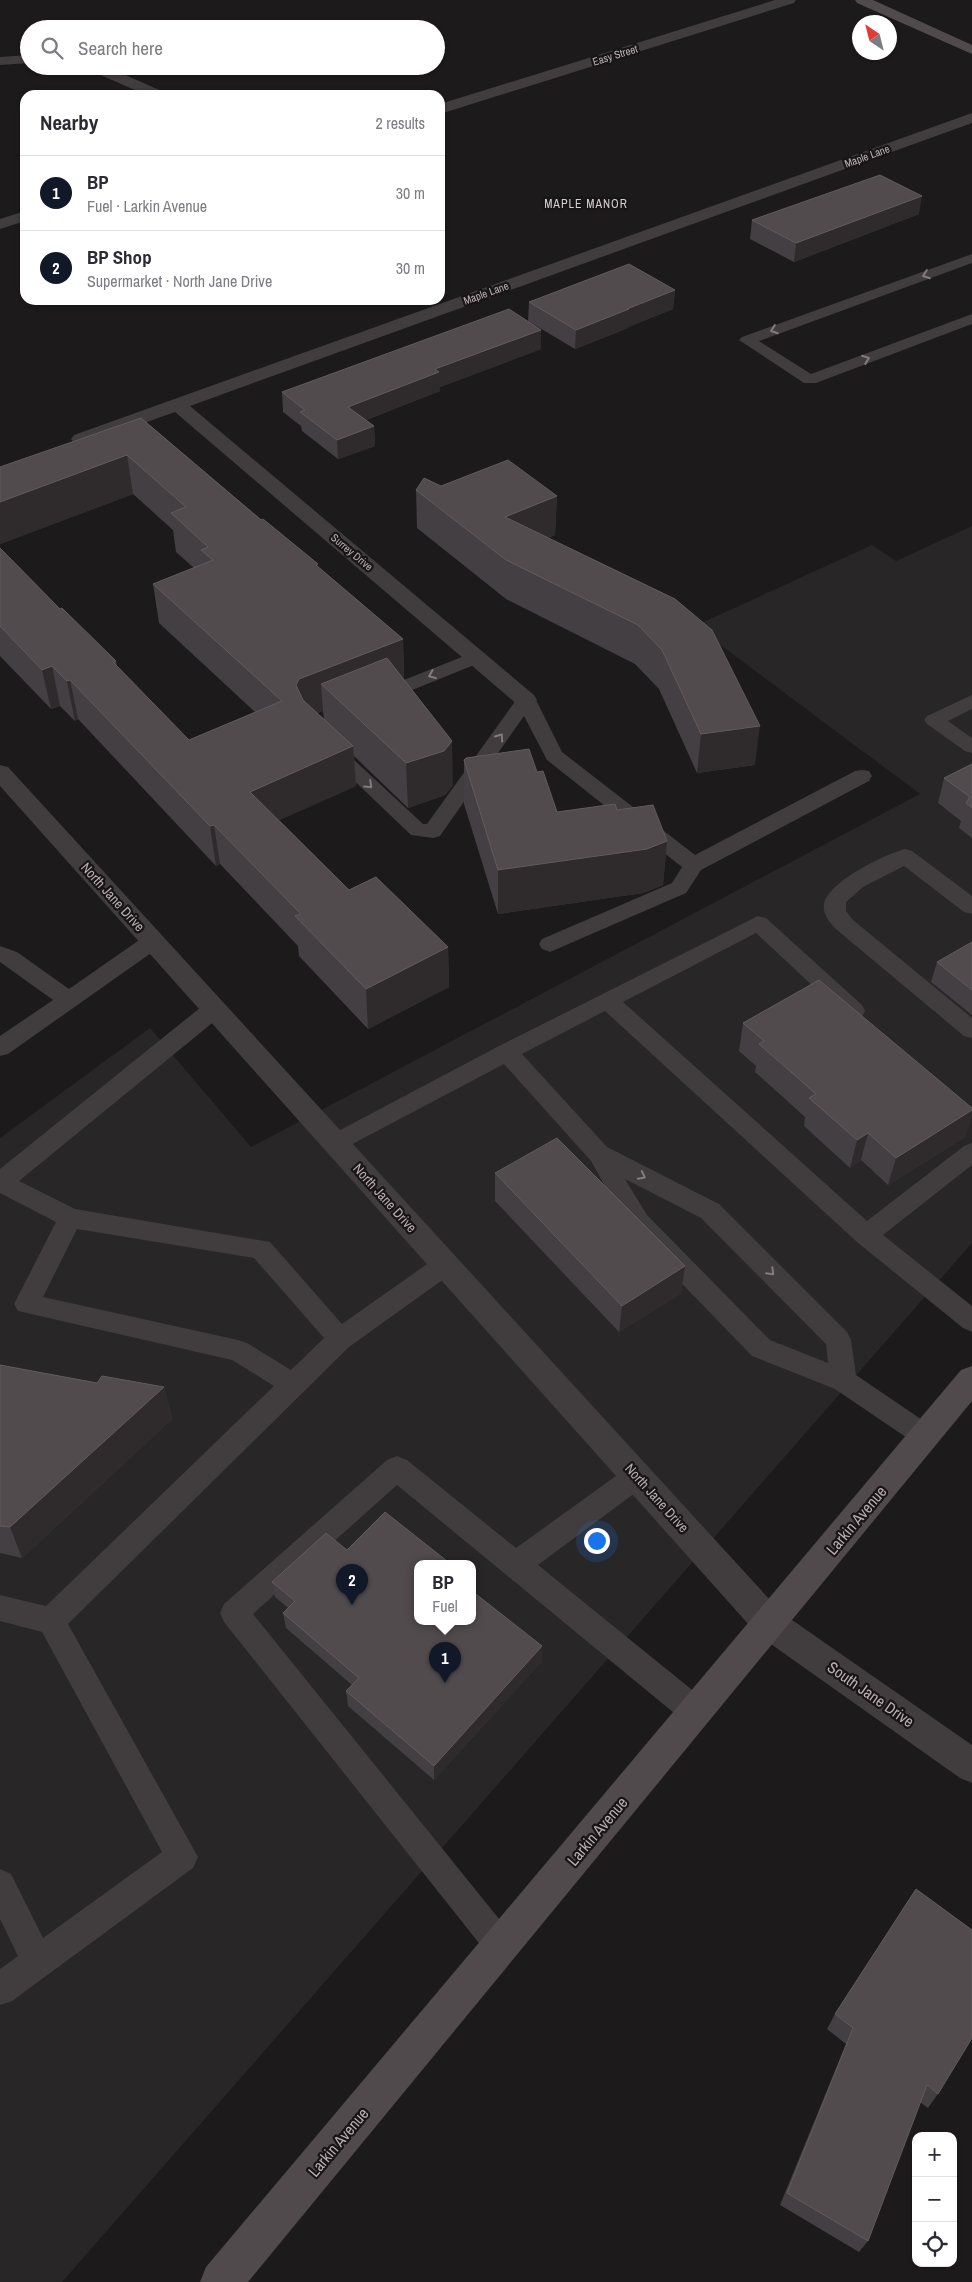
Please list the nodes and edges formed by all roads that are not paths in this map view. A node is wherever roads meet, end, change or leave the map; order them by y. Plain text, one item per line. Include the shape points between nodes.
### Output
1 (789, 0) edge
2 (862, 0) edge
3 (972, 50) edge
4 (20, 60) edge
5 (0, 61) edge
6 (113, 75) edge
7 (147, 90) edge
8 (445, 107) edge
9 (972, 118) edge
10 (20, 218) edge
11 (0, 224) edge
12 (971, 259) edge
13 (972, 319) edge
14 (178, 404) junction
15 (66, 445) edge
16 (477, 657) junction
17 (526, 700) junction
18 (972, 701) edge
19 (364, 703) edge
20 (315, 734) edge
21 (972, 747) edge
22 (0, 772) edge
23 (862, 776) dead end
24 (694, 865) junction
25 (972, 907) edge
26 (153, 941) junction
27 (550, 944) dead end
28 (0, 954) edge
29 (69, 1000) junction
30 (608, 1001) junction
31 (214, 1009) junction
32 (868, 1024) edge
33 (972, 1030) edge
34 (0, 1048) edge
35 (507, 1052) junction
36 (335, 1142) junction
37 (972, 1152) edge
38 (599, 1154) junction
39 (0, 1183) edge
40 (70, 1218) junction
41 (866, 1235) junction
42 (446, 1264) junction
43 (972, 1321) edge
44 (340, 1340) junction
45 (972, 1380) edge
46 (844, 1381) junction
47 (295, 1385) junction
48 (925, 1436) junction
49 (637, 1476) junction
50 (516, 1565) junction
51 (0, 1608) edge
52 (51, 1621) junction
53 (770, 1624) junction
54 (696, 1712) junction
55 (972, 1766) edge
56 (0, 1884) edge
57 (501, 1946) junction
58 (38, 1962) junction
59 (0, 1989) edge
60 (221, 2282) edge

1 - 8 street, Easy Street
2 - 3 main road
4 - 5 street
6 - 7 street
9 - 14 street, Maple Lane
10 - 11 street
12 -> 13 lane via 747,340 810,380
14 - 15 street, Maple Lane
14 - 16 street, Surrey Drive
16 - 17 street, Surrey Drive
16 -> 19 lane
20 -> 17 lane via 418,830 433,831
17 - 24 lane via 554,756
18 - 21 lane via 934,720
22 - 26 street, North Jane Drive
23 - 24 lane
24 - 27 lane via 679,888
25 - 33 lane via 906,856 847,888 835,901 834,910 845,925
26 - 29 lane
26 - 31 street, North Jane Drive
28 - 29 lane
29 - 34 lane
30 - 32 lane via 758,923
30 - 35 lane
30 - 41 lane
31 - 36 street, North Jane Drive
31 - 39 lane
35 - 36 lane
35 - 38 lane
36 - 42 street, North Jane Drive
37 - 41 lane
38 - 46 lane via 638,1222 761,1348
38 -> 46 lane via 710,1211 838,1340
39 - 40 lane
40 - 44 lane via 261,1249
40 - 47 lane via 26,1304 238,1351
41 - 43 lane
42 - 44 lane
42 - 49 street, North Jane Drive
44 - 47 lane
45 - 48 main road, Larkin Avenue
46 - 48 lane
47 - 52 lane
48 - 53 main road, Larkin Avenue
49 - 50 lane
49 - 53 street, North Jane Drive
50 - 54 lane
50 - 57 lane via 397,1468 234,1613
51 - 52 lane
52 - 58 lane via 182,1857
53 - 54 main road, Larkin Avenue
53 - 55 street, South Jane Drive
54 - 57 main road, Larkin Avenue
56 - 58 lane
57 - 60 main road, Larkin Avenue
58 - 59 lane

